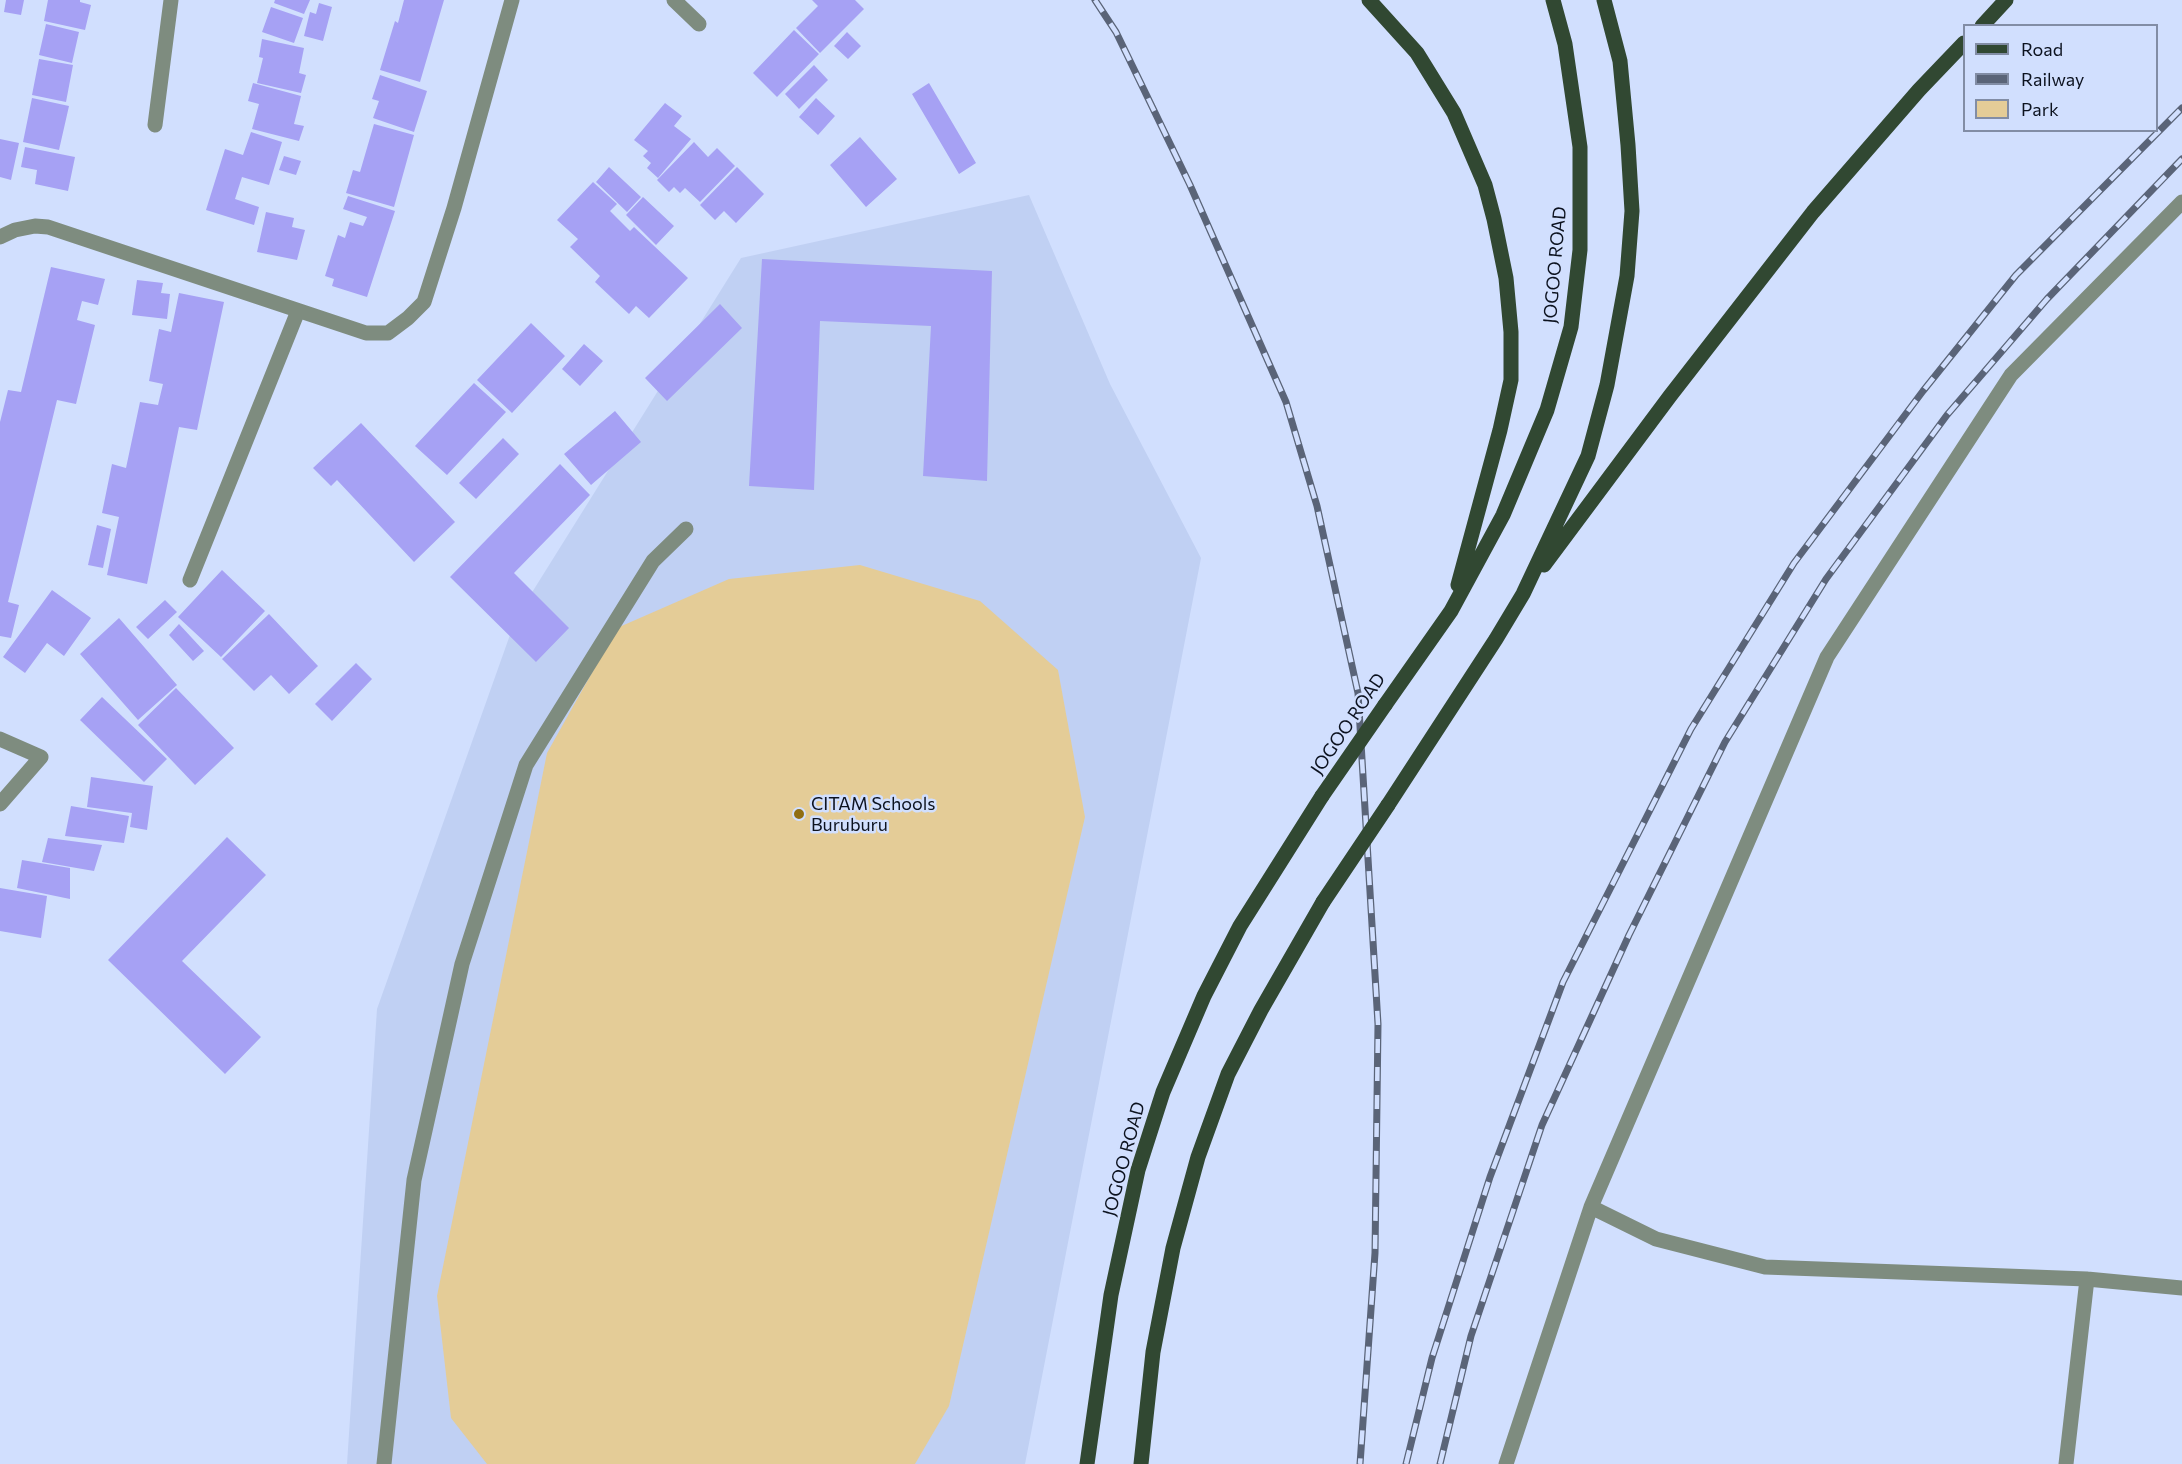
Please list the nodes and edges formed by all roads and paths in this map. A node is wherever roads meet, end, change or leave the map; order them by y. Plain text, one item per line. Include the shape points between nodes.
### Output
1 (171, 0) edge
2 (512, 0) edge
3 (674, 0) edge
4 (1369, 0) edge
5 (1553, 0) edge
6 (1604, 0) edge
7 (2006, 0) edge
8 (699, 24) dead end
9 (1984, 24) edge
10 (1963, 45) edge
11 (155, 125) dead end
12 (2182, 202) edge
13 (0, 237) edge
14 (298, 311) junction
15 (686, 529) dead end
16 (190, 580) dead end
17 (1523, 594) junction
18 (1451, 611) junction
19 (0, 739) edge
20 (0, 804) edge
21 (1591, 1206) junction
22 (2088, 1279) junction
23 (2182, 1288) edge
24 (384, 1464) edge
25 (1088, 1464) edge
26 (1141, 1464) edge
27 (1506, 1464) edge
28 (2066, 1464) edge

1 - 11 street
2 - 14 street via 424,302 388,333 366,333
3 - 8 street
4 - 18 main road via 1417,53 1454,113 1485,185 1506,278 1511,380
5 - 18 main road, JOGOO ROAD via 1580,147 1580,250 1571,327 1547,410 1517,484
6 - 17 main road via 1620,61 1628,145 1632,211 1627,276 1607,385 1588,456
7 - 9 main road
10 - 17 main road via 1918,90 1813,212
12 - 21 street via 2012,375 1827,657
13 - 14 street via 15,230 48,227
14 - 16 street
15 - 24 street via 653,561 526,765 462,964 414,1180
17 - 26 main road, bridge via 1323,902 1228,1074 1198,1157 1173,1248 1153,1352
18 - 25 main road, JOGOO ROAD, bridge via 1322,796 1240,926 1204,996 1163,1092 1138,1170 1111,1295
19 - 20 street via 40,757
21 - 22 street via 1656,1239 1765,1267
21 - 27 street
22 - 23 street
22 - 28 street

